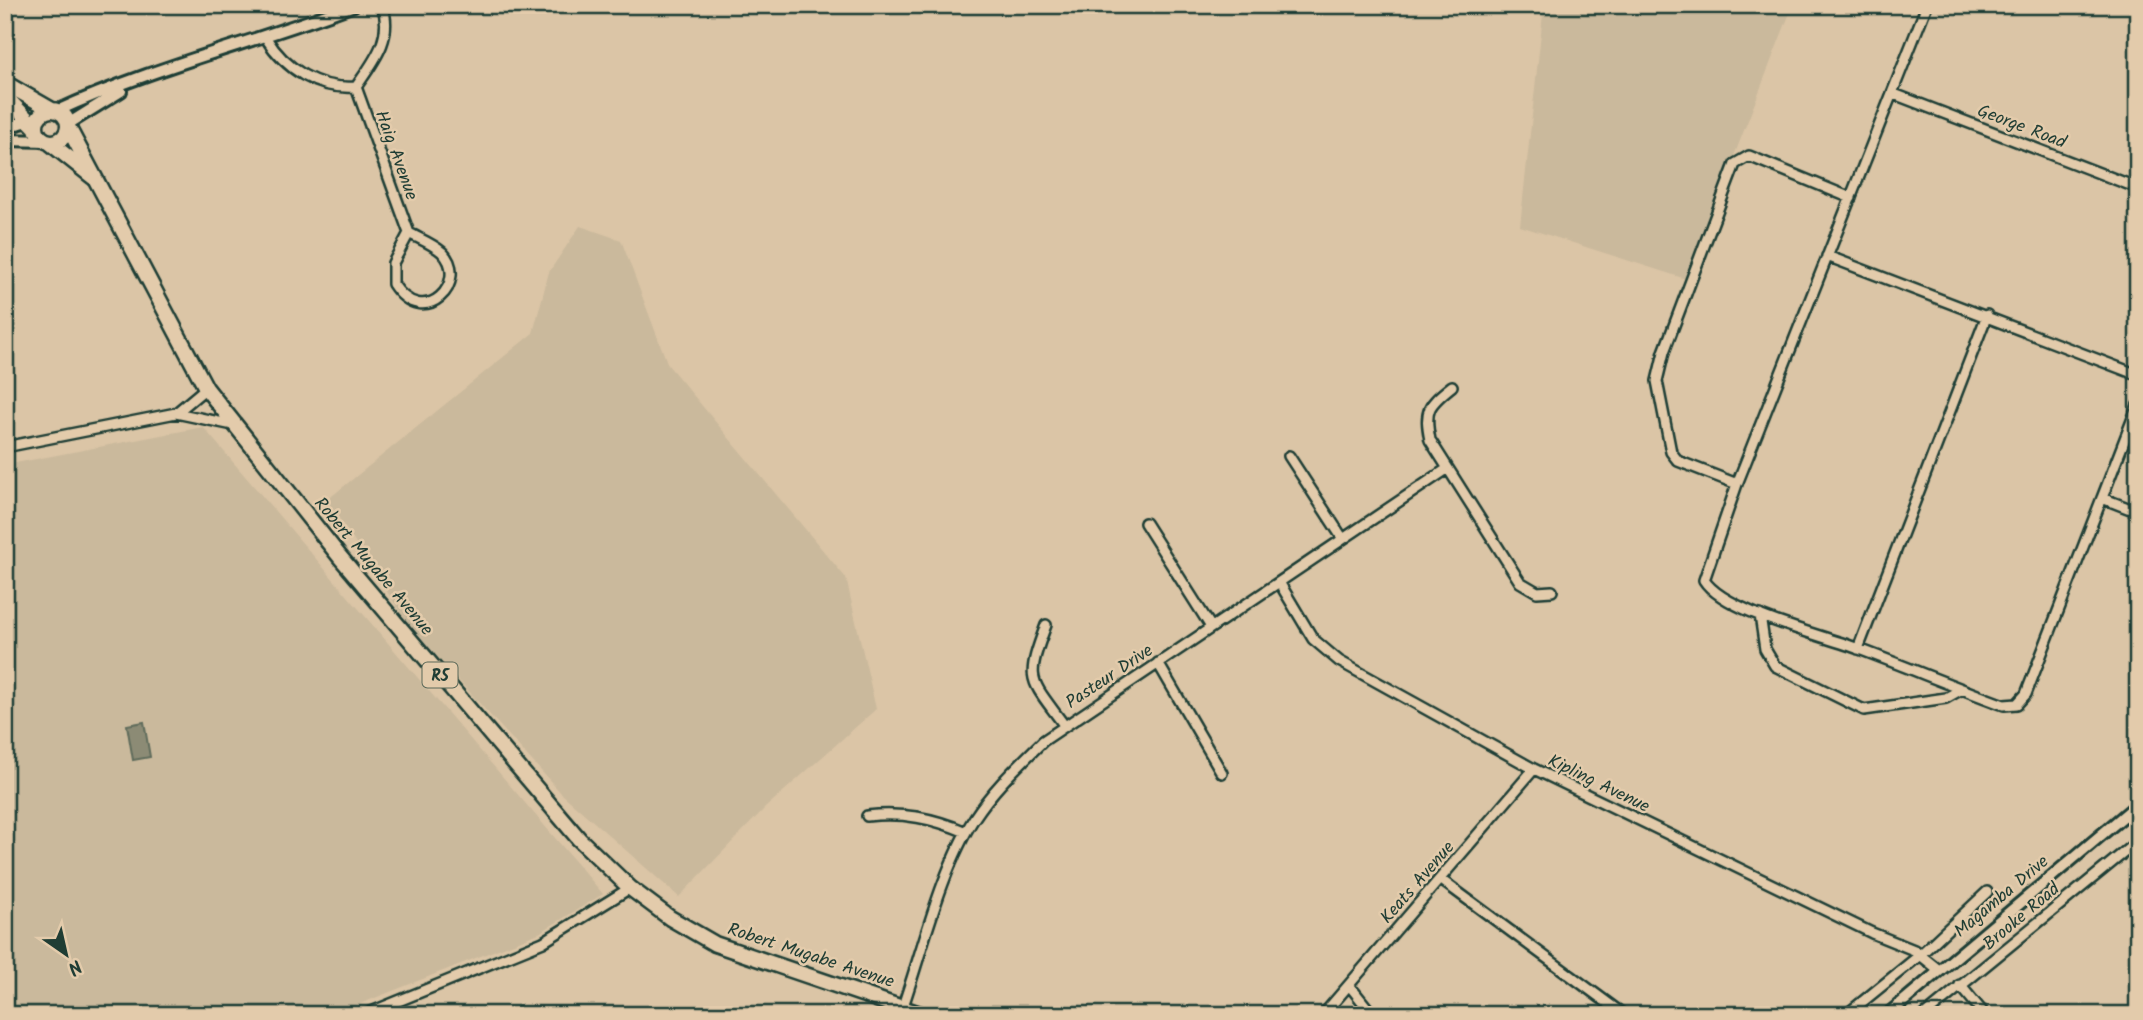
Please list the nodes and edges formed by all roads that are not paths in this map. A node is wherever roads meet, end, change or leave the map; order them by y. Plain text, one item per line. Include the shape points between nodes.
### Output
1 (354, 5) edge
2 (382, 5) edge
3 (1927, 5) edge
4 (265, 38) junction
5 (148, 76) junction
6 (5, 83) edge
7 (356, 87) junction
8 (1894, 94) junction
9 (5, 96) edge
10 (55, 110) junction
11 (34, 123) junction
12 (68, 126) junction
13 (5, 127) edge
14 (5, 140) edge
15 (48, 141) junction
16 (94, 178) junction
17 (2138, 188) edge
18 (1851, 198) junction
19 (409, 233) junction
20 (1827, 256) junction
21 (1987, 315) junction
22 (2138, 375) edge
23 (1452, 386) dead end
24 (206, 388) junction
25 (2138, 405) edge
26 (177, 413) junction
27 (233, 425) junction
28 (5, 447) edge
29 (1289, 456) dead end
30 (1447, 470) junction
31 (1737, 484) junction
32 (2102, 498) junction
33 (2138, 512) edge
34 (1145, 523) dead end
35 (1343, 539) junction
36 (1279, 582) junction
37 (1552, 591) dead end
38 (1760, 615) junction
39 (1046, 625) dead end
40 (1211, 627) junction
41 (1858, 649) junction
42 (1158, 663) junction
43 (1962, 689) junction
44 (1064, 725) junction
45 (1534, 769) junction
46 (1222, 774) dead end
47 (2138, 804) edge
48 (867, 816) dead end
49 (966, 832) junction
50 (2138, 841) edge
51 (1440, 879) junction
52 (629, 888) junction
53 (1987, 892) dead end
54 (1920, 955) junction
55 (1939, 970) junction
56 (1349, 985) junction
57 (1961, 985) junction
58 (903, 1006) junction
59 (364, 1015) edge
60 (922, 1015) edge
61 (1323, 1015) edge
62 (1373, 1015) edge
63 (1624, 1015) edge
64 (1846, 1015) edge
65 (1887, 1015) edge
66 (1925, 1015) edge
67 (1984, 1015) edge

1 - 4 street
2 - 7 street via 386,34
3 - 8 street
4 - 5 street
4 - 7 street via 280,61 306,76 338,88
5 - 10 street
5 - 12 street
6 - 10 highway, R5
7 - 19 street, Haig Avenue
8 - 17 street, George Road
8 - 18 street
9 - 11 highway, R5
10 - 11 highway
10 - 12 highway, R5 via 65,116
11 - 13 street
11 - 15 highway, R5
12 - 15 highway via 59,140
12 - 16 highway, Robert Mugabe Avenue / R5
14 - 15 street
15 - 16 highway, Robert Mugabe Avenue / R5
16 - 24 highway, Robert Mugabe Avenue / R5
18 - 20 street
18 - 31 street via 1749,156 1735,164 1657,381 1671,452 1678,461
19 - 19 street via 442,252 452,277 447,291 421,305 410,303 393,284 393,263
20 - 21 street
20 - 31 street
21 - 22 street
21 - 41 street
23 - 30 street via 1432,402 1426,419 1430,440
24 - 26 street
24 - 27 highway, Robert Mugabe Avenue / R5
25 - 32 street
26 - 27 street
26 - 28 street
27 - 52 highway, Robert Mugabe Avenue / R5 via 555,812
29 - 35 street
30 - 35 street, Pasteur Drive
30 - 37 street via 1520,582 1537,592
31 - 38 street via 1704,580 1710,589
32 - 33 street
32 - 43 street via 2026,694 2017,704 2004,705
34 - 40 street
35 - 36 street, Pasteur Drive
36 - 40 street, Pasteur Drive
36 - 45 street, Kipling Avenue via 1313,639 1339,661
38 - 41 street
38 - 43 street via 1765,649 1775,666 1864,710 1946,698
39 - 44 street via 1031,667 1036,687
40 - 42 street, Pasteur Drive
41 - 43 street
42 - 44 street, Pasteur Drive
42 - 46 street
44 - 49 street, Pasteur Drive via 1003,781
45 - 51 street, Keats Avenue
45 - 54 street, Kipling Avenue
47 - 55 street, Magamba Drive
48 - 49 street via 890,813 934,819
49 - 58 street, Pasteur Drive
50 - 57 street, Brooke Road
51 - 56 street, Keats Avenue
51 - 63 street
52 - 58 highway, Robert Mugabe Avenue / R5 via 715,944
52 - 59 street via 543,942
53 - 54 street
54 - 55 street, Kipling Avenue
54 - 64 street
55 - 65 street, Magamba Drive
56 - 61 street, Keats Avenue
56 - 62 street
57 - 66 street, Brooke Road
57 - 67 street
58 - 60 highway, Robert Mugabe Avenue / R5

